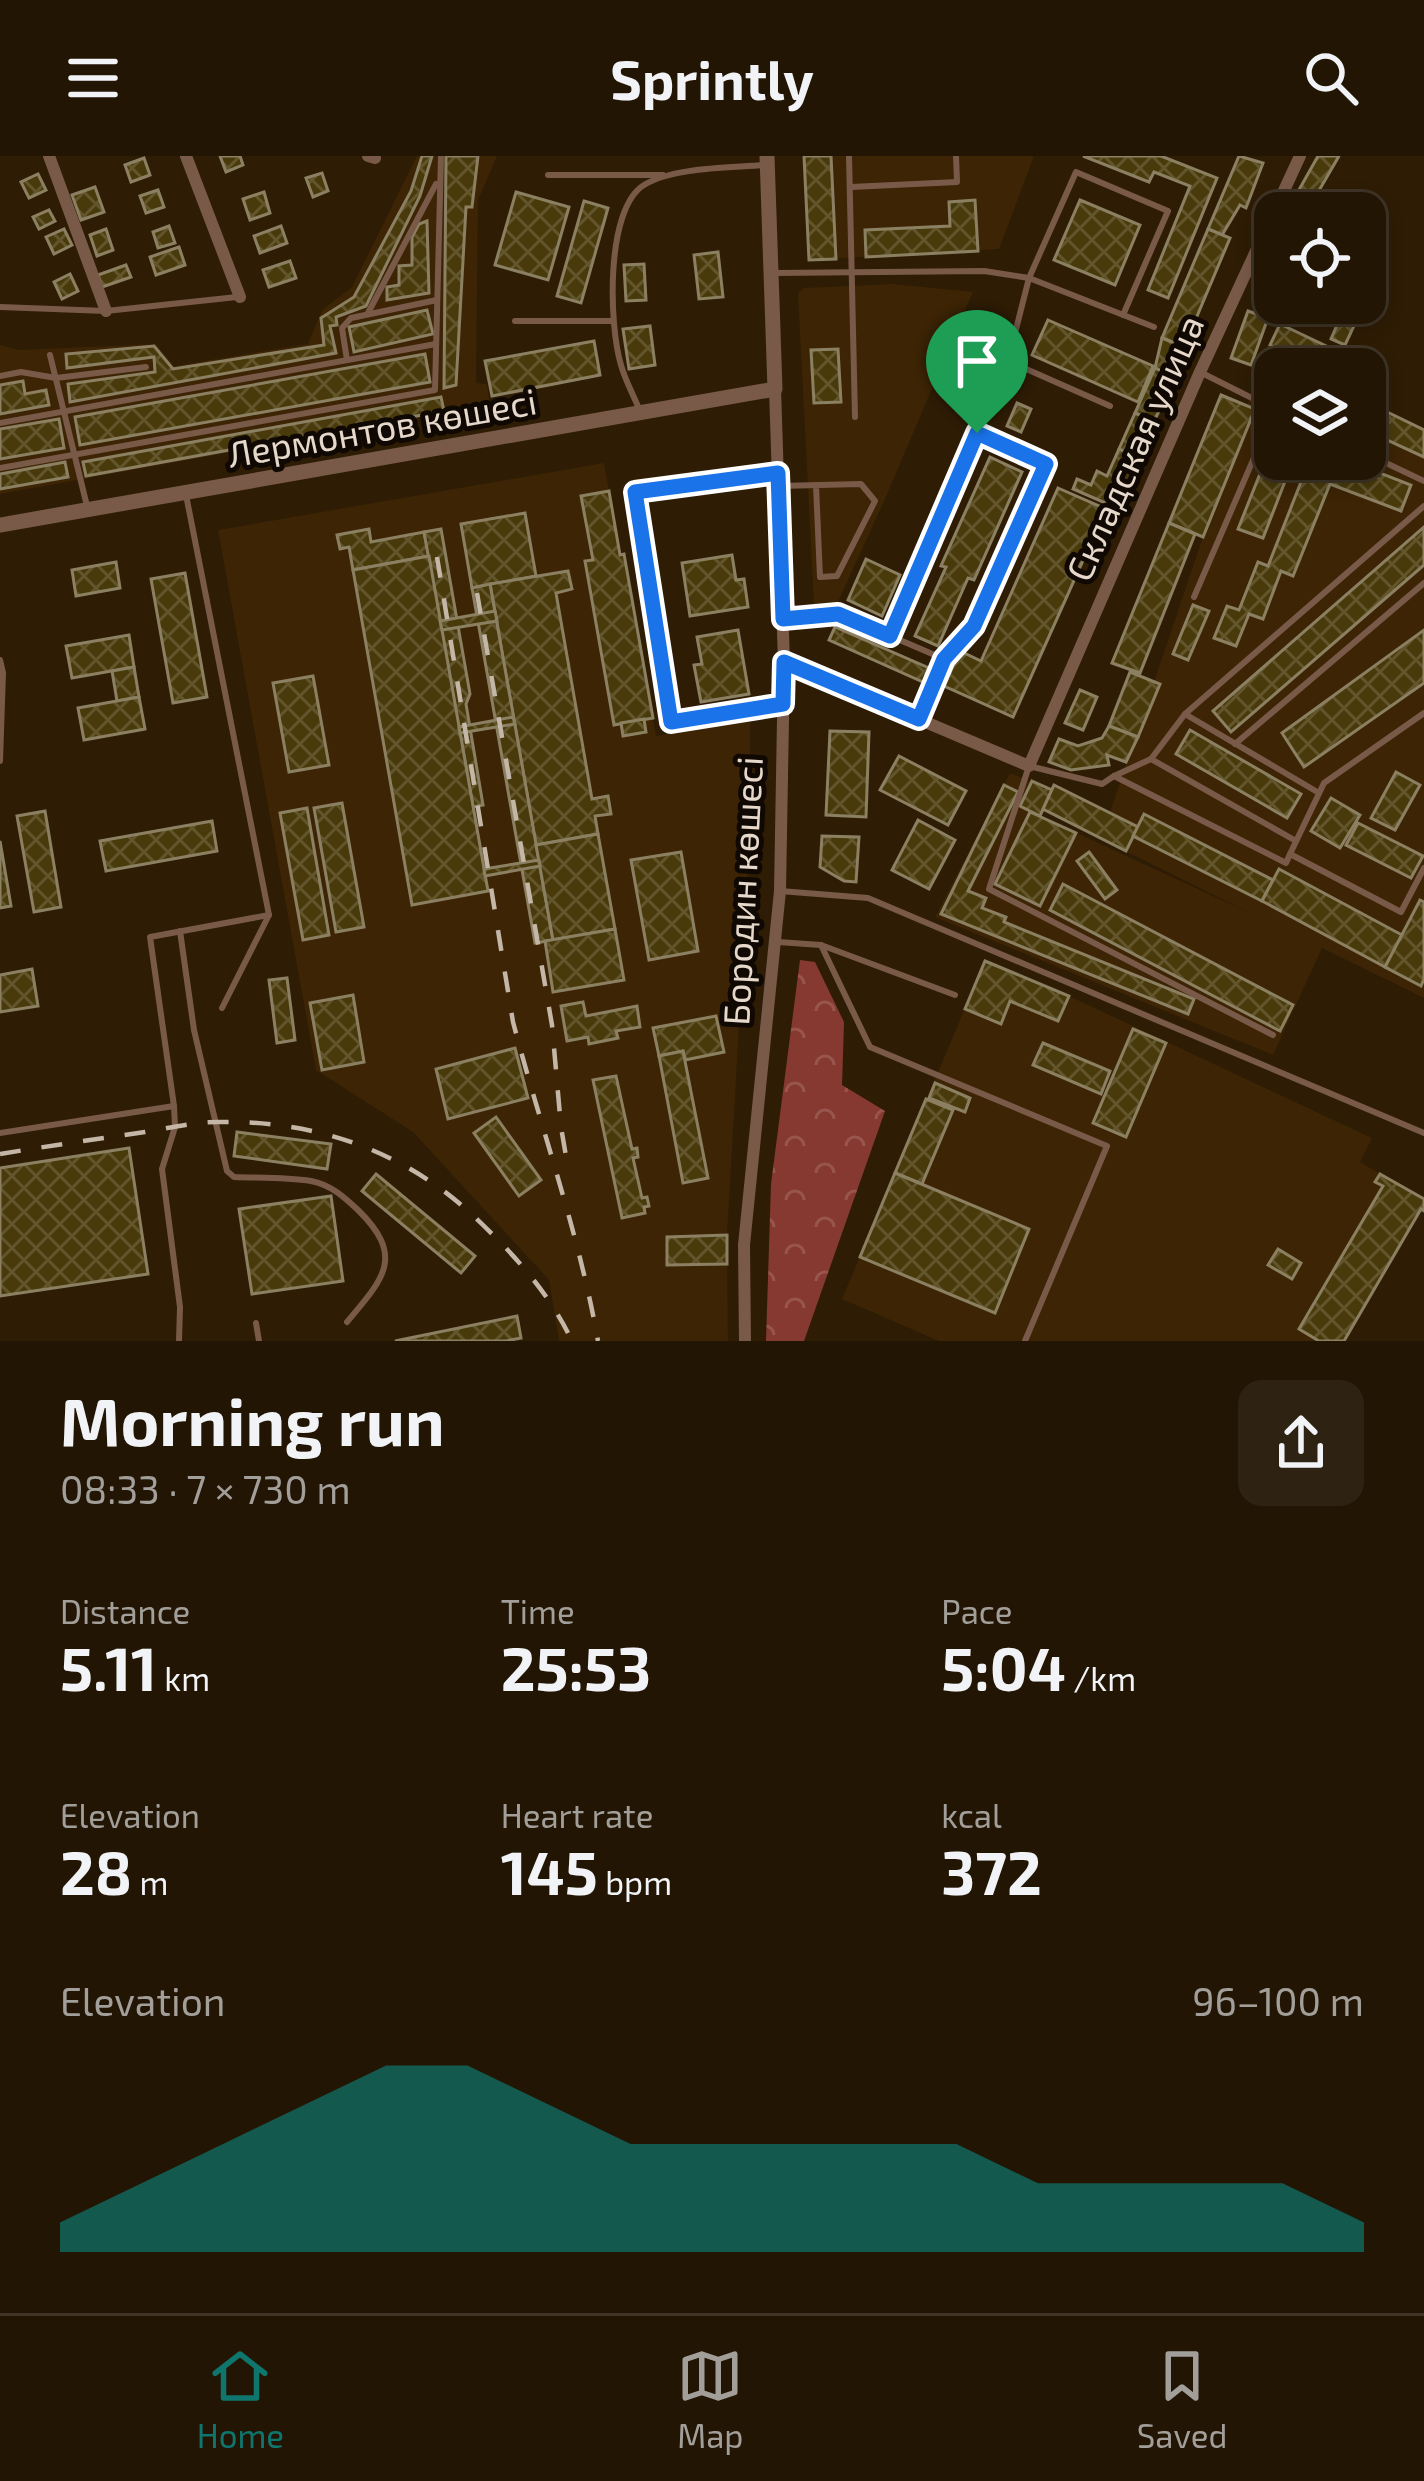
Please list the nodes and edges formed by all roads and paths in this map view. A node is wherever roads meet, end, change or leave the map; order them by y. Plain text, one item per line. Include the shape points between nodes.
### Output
1 (50, 156) edge
2 (186, 156) edge
3 (441, 156) edge
4 (849, 156) edge
5 (956, 156) edge
6 (1300, 156) edge
7 (768, 160) edge
8 (548, 175) dead end
9 (667, 175) junction
10 (438, 180) junction
11 (851, 187) junction
12 (853, 272) junction
13 (771, 273) junction
14 (1029, 278) junction
15 (240, 297) joint
16 (437, 300) junction
17 (0, 307) edge
18 (106, 311) junction
19 (368, 313) junction
20 (1123, 315) junction
21 (514, 321) dead end
22 (613, 322) junction
23 (1154, 327) dead end
24 (436, 344) junction
25 (50, 355) dead end
26 (347, 360) junction
27 (1008, 362) junction
28 (146, 367) dead end
29 (1200, 372) junction
30 (0, 376) edge
31 (56, 378) junction
32 (775, 389) junction
33 (1254, 399) edge
34 (1110, 406) dead end
35 (64, 411) junction
36 (640, 413) junction
37 (856, 417) dead end
38 (0, 423) edge
39 (977, 433) junction
40 (75, 454) junction
41 (1254, 456) edge
42 (1386, 463) edge
43 (0, 467) edge
44 (778, 480) junction
45 (1424, 482) edge
46 (816, 485) junction
47 (186, 493) junction
48 (1424, 506) edge
49 (88, 510) junction
50 (0, 525) edge
51 (1424, 584) edge
52 (1194, 597) dead end
53 (783, 619) junction
54 (890, 636) junction
55 (944, 659) junction
56 (0, 660) edge
57 (784, 662) junction
58 (783, 704) junction
59 (1424, 713) edge
60 (1185, 714) junction
61 (919, 719) junction
62 (1235, 744) junction
63 (1151, 759) junction
64 (0, 761) edge
65 (1029, 766) junction
66 (1114, 776) junction
67 (1319, 793) junction
68 (1296, 841) junction
69 (1290, 854) junction
70 (1424, 868) edge
71 (780, 891) junction
72 (269, 915) junction
73 (180, 931) junction
74 (775, 941) junction
75 (821, 945) junction
76 (955, 995) dead end
77 (222, 1008) dead end
78 (1273, 1035) dead end
79 (174, 1106) junction
80 (0, 1133) edge
81 (1424, 1133) edge
82 (347, 1322) dead end
83 (256, 1323) dead end
84 (178, 1341) edge
85 (259, 1341) edge
86 (745, 1341) edge
87 (1025, 1341) edge

1 - 18 street
2 - 15 street
3 - 10 lane
4 - 11 lane
5 - 11 lane via 957,182
6 - 29 street, Складская улица
7 - 9 lane
7 - 13 street, Бородин көшесі
8 - 9 lane
9 - 22 lane via 644,184 627,204
10 - 16 lane
10 - 19 lane
11 - 12 lane
12 - 13 lane
12 - 14 lane
12 - 37 lane
13 - 32 street, Бородин көшесі
14 - 20 lane
14 - 20 lane via 1076,172 1168,211
14 - 27 lane
15 - 18 lane
16 - 19 lane
16 - 24 lane
17 - 18 lane
19 - 26 lane via 342,328
20 - 23 lane
21 - 22 lane
22 - 36 lane
24 - 26 lane
24 - 40 lane via 435,390
25 - 31 lane
26 - 35 lane
27 - 34 lane
27 - 39 lane
28 - 31 lane
29 - 33 lane
29 - 65 street, Складская улица
30 - 31 lane
31 - 35 lane
32 - 36 street, Лермонтов көшесі
32 - 44 street, Бородин көшесі
35 - 38 lane
35 - 40 lane
36 - 47 street, Лермонтов көшесі
39 - 54 lane
39 - 55 lane via 1046,464 974,626
40 - 43 lane
40 - 49 lane
41 - 52 lane
42 - 45 lane
44 - 46 lane
44 - 53 street, Бородин көшесі
44 - 58 lane via 635,492 671,722
46 - 46 lane via 861,484 875,501 837,576 820,577
47 - 49 street, Лермонтов көшесі
47 - 72 lane
48 - 60 lane
49 - 50 street, Лермонтов көшесі
51 - 62 lane
53 - 54 lane via 838,614
53 - 57 street, Бородин көшесі
54 - 55 lane
55 - 61 lane
56 - 64 lane
57 - 58 street, Бородин көшесі
57 - 61 street
58 - 71 street, Бородин көшесі
59 - 67 lane
60 - 62 lane
60 - 63 lane
61 - 65 street
62 - 67 lane
63 - 66 lane
63 - 68 lane
65 - 66 lane via 1102,784
65 - 78 lane via 989,889
66 - 69 lane via 1286,863
67 - 68 lane
68 - 69 lane
69 - 70 lane via 1401,913
71 - 74 street, Бородин көшесі
71 - 81 lane via 868,898
72 - 73 lane
72 - 77 lane
73 - 79 lane via 150,937
73 - 82 lane via 227,1172 337,1190 382,1237 384,1270
74 - 75 lane
74 - 86 street, Бородин көшесі via 744,1245
75 - 76 lane
75 - 87 lane via 870,1047 1107,1147
79 - 80 lane
79 - 84 lane via 176,1127 161,1169
83 - 85 lane

